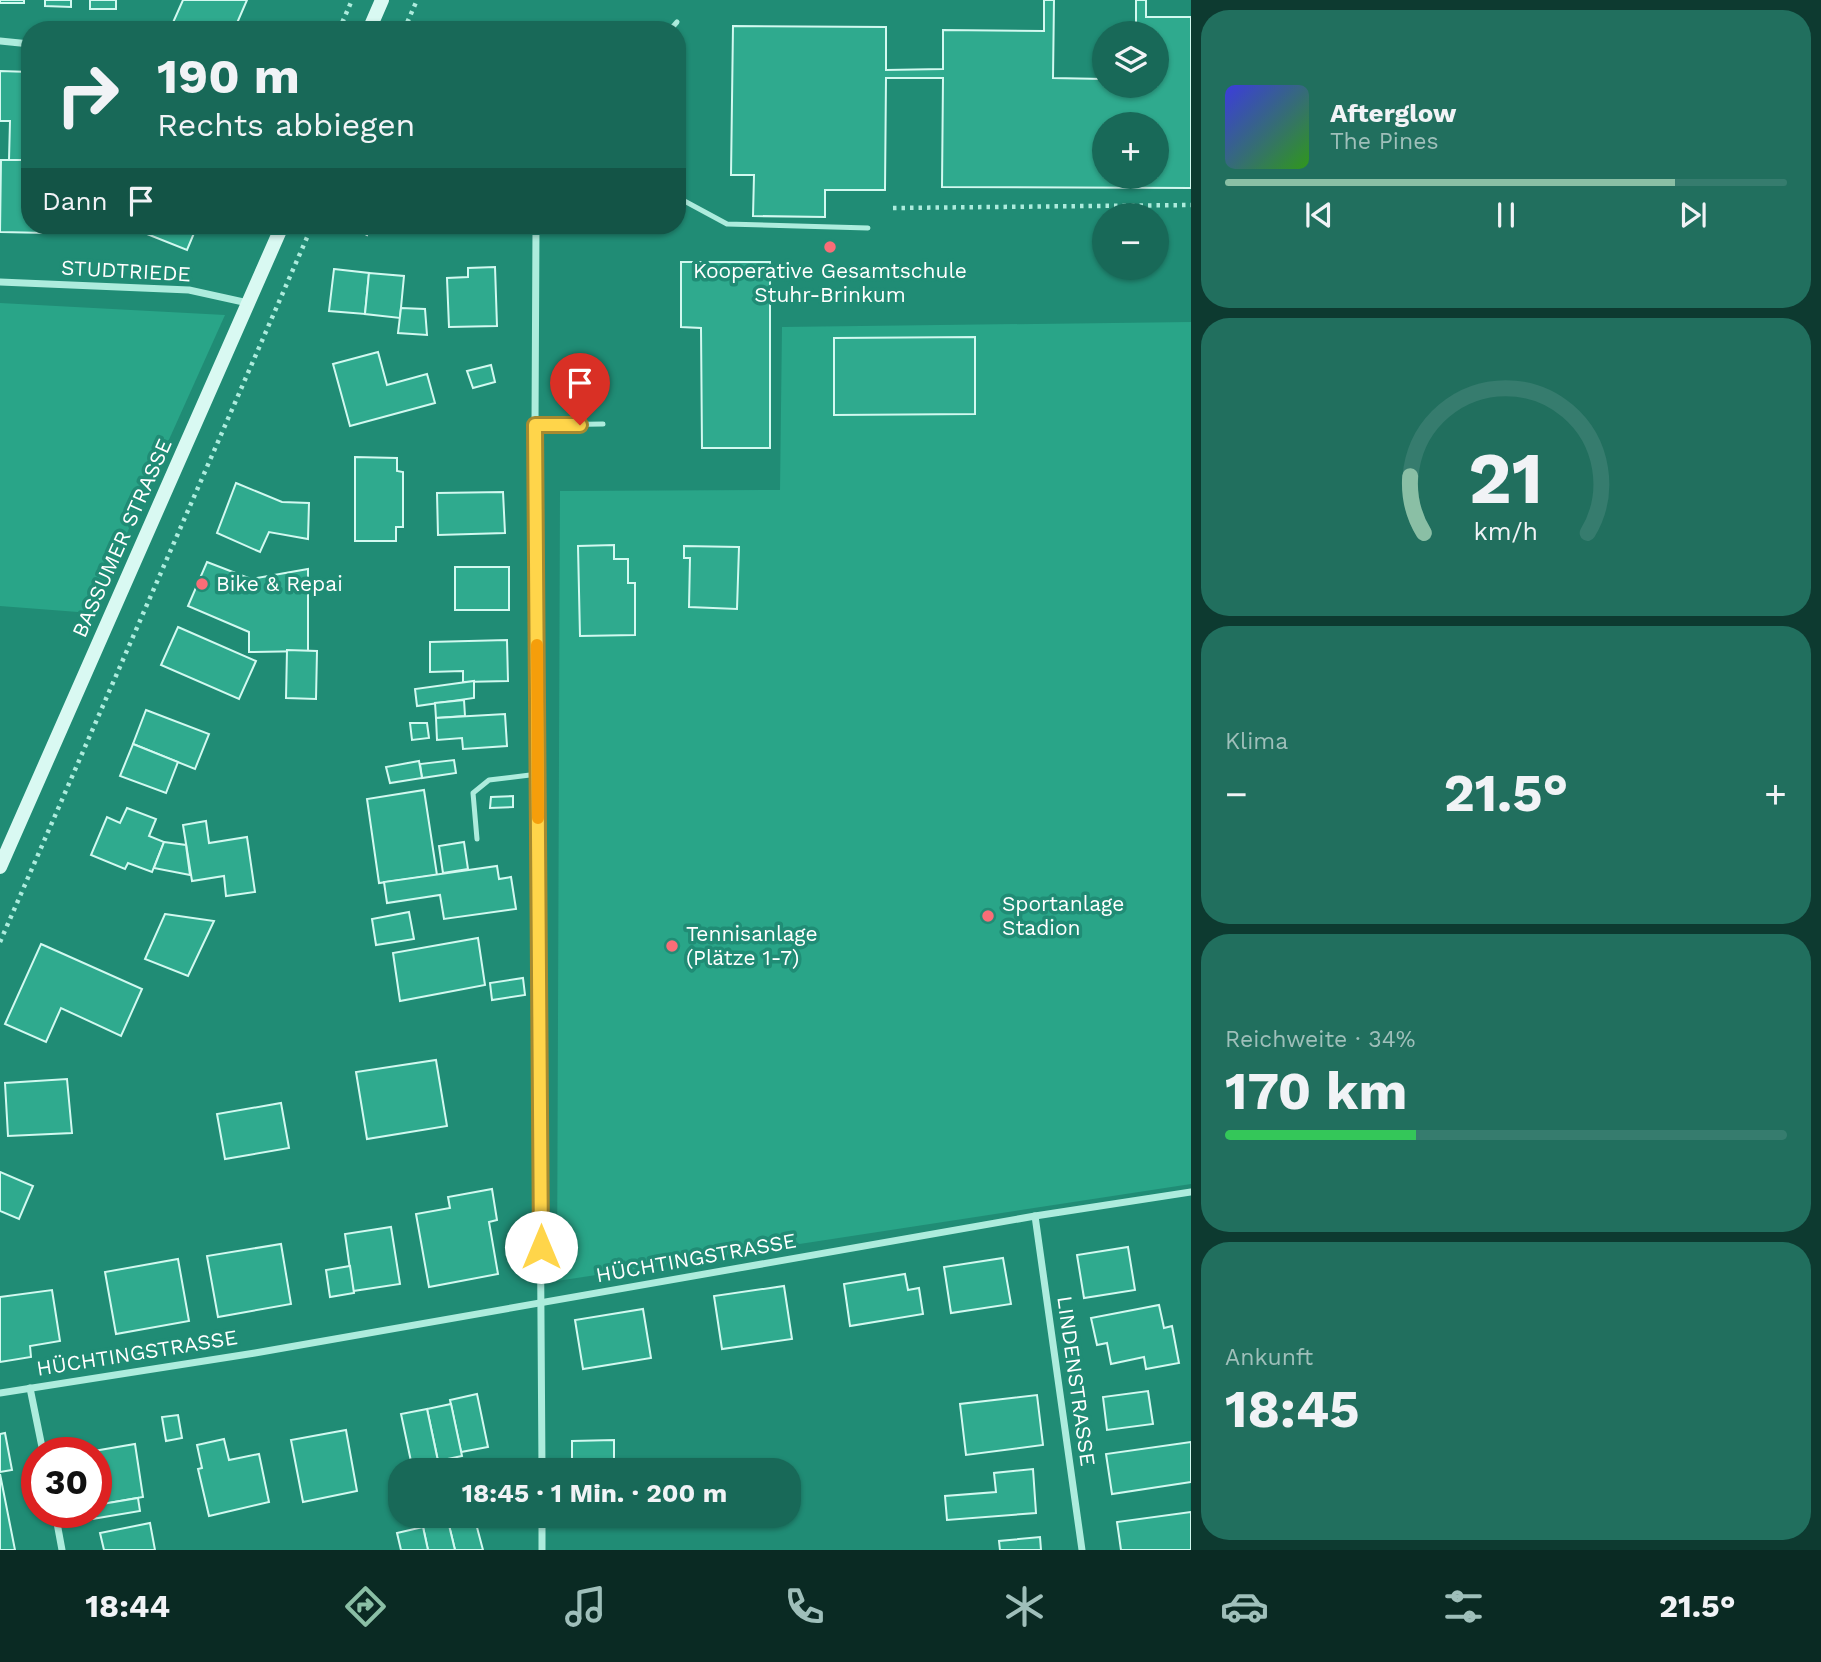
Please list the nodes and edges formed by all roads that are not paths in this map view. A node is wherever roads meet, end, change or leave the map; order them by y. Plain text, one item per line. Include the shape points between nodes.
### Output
1 (382, 0) edge
2 (373, 21) edge
3 (0, 41) edge
4 (21, 43) edge
5 (686, 202) edge
6 (868, 228) dead end
7 (278, 235) edge
8 (536, 235) edge
9 (0, 282) edge
10 (248, 303) junction
11 (603, 424) dead end
12 (535, 425) junction
13 (538, 774) junction
14 (477, 839) dead end
15 (0, 867) edge
16 (1191, 1192) edge
17 (1035, 1216) junction
18 (541, 1302) junction
19 (30, 1388) junction
20 (0, 1393) edge
21 (40, 1437) edge
22 (542, 1458) edge
23 (58, 1528) edge
24 (542, 1528) edge
25 (62, 1550) edge
26 (542, 1550) edge
27 (1082, 1550) edge

1 - 2 street
3 - 4 street
5 - 6 lane via 727,224
7 - 10 street, BASSUMER STRASSE
8 - 12 street
9 - 10 street, STUDTRIEDE via 189,290
10 - 15 street, BASSUMER STRASSE
11 - 12 lane
12 - 13 street
13 - 14 lane via 489,780 473,793
13 - 18 street
16 - 17 street, HÜCHTINGSTRASSE
17 - 18 street, HÜCHTINGSTRASSE
17 - 27 street, LINDENSTRASSE
18 - 19 street, HÜCHTINGSTRASSE
18 - 22 street
19 - 20 street, HÜCHTINGSTRASSE
19 - 21 street
23 - 25 street
24 - 26 street

